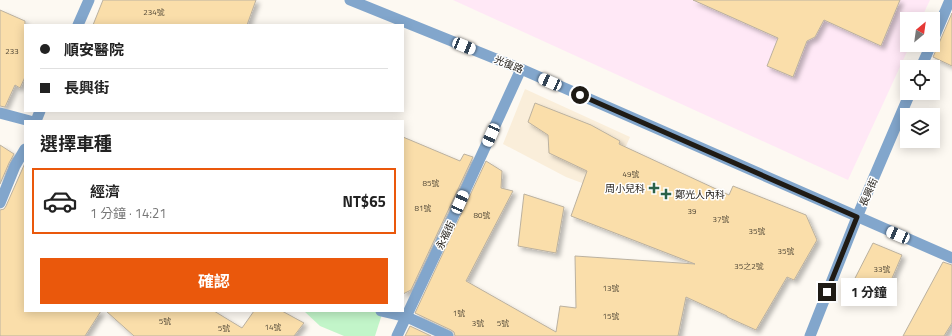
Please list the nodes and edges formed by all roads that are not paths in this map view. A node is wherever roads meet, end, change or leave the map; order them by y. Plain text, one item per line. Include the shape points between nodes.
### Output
1 (89, 0) edge
2 (350, 0) edge
3 (950, 0) edge
4 (78, 24) edge
5 (940, 24) edge
6 (521, 69) junction
7 (907, 100) edge
8 (0, 113) edge
9 (26, 120) edge
10 (24, 152) edge
11 (0, 203) edge
12 (857, 217) junction
13 (952, 258) edge
14 (385, 312) edge
15 (406, 317) junction
16 (397, 336) edge
17 (448, 336) edge
18 (810, 336) edge

1 - 4 street
2 - 6 street, 光復路
3 - 5 street
6 - 12 street, 光復路
6 - 15 street, 永福街
7 - 12 street, 長興街
8 - 9 street
10 - 11 street via 15,166
12 - 13 street, 光復路
12 - 18 street, 長興街
14 - 15 street
15 - 16 street, 永福街
15 - 17 street

